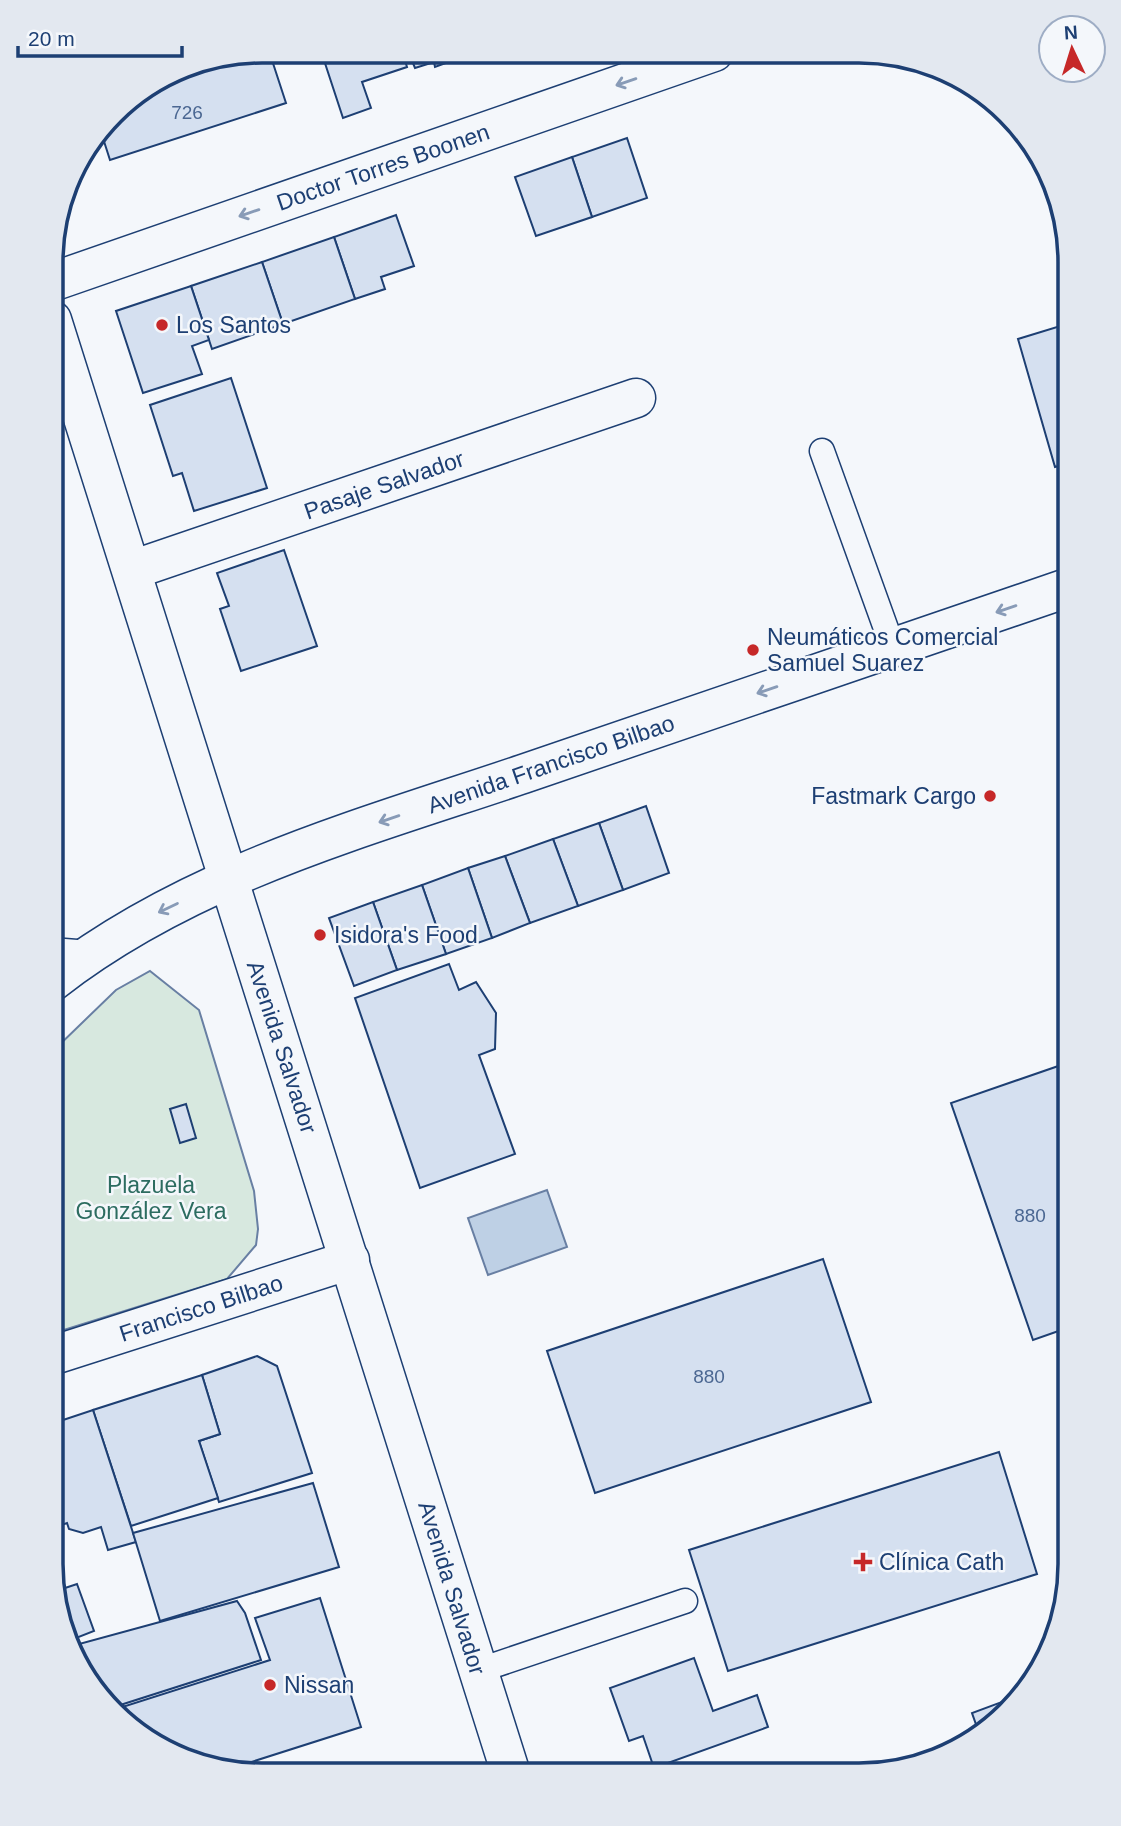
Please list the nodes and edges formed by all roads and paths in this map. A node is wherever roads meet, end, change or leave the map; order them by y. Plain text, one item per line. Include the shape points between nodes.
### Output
1 (682, 63) edge
2 (63, 278) edge
3 (63, 355) edge
4 (636, 398) dead end
5 (822, 451) dead end
6 (131, 570) junction
7 (1058, 591) edge
8 (892, 648) junction
9 (229, 878) junction
10 (63, 951) edge
11 (89, 953) junction
12 (63, 973) edge
13 (350, 1260) junction
14 (63, 1352) edge
15 (685, 1601) dead end
16 (477, 1671) junction
17 (507, 1763) edge

1 -> 2 main road, Doctor Torres Boonen
3 - 6 main road, Avenida Salvador
4 - 6 main road, Pasaje Salvador
5 - 8 lane
6 - 9 main road, Avenida Salvador
7 -> 8 main road, Avenida Francisco Bilbao
8 -> 9 main road, Avenida Francisco Bilbao via 286,854
9 -> 11 main road, Avenida Francisco Bilbao
9 - 13 main road, Avenida Salvador
10 - 11 lane
11 - 12 main road, Avenida Francisco Bilbao
13 - 14 main road, Francisco Bilbao
13 - 16 main road, Avenida Salvador
15 - 16 lane
16 - 17 main road, Avenida Salvador

